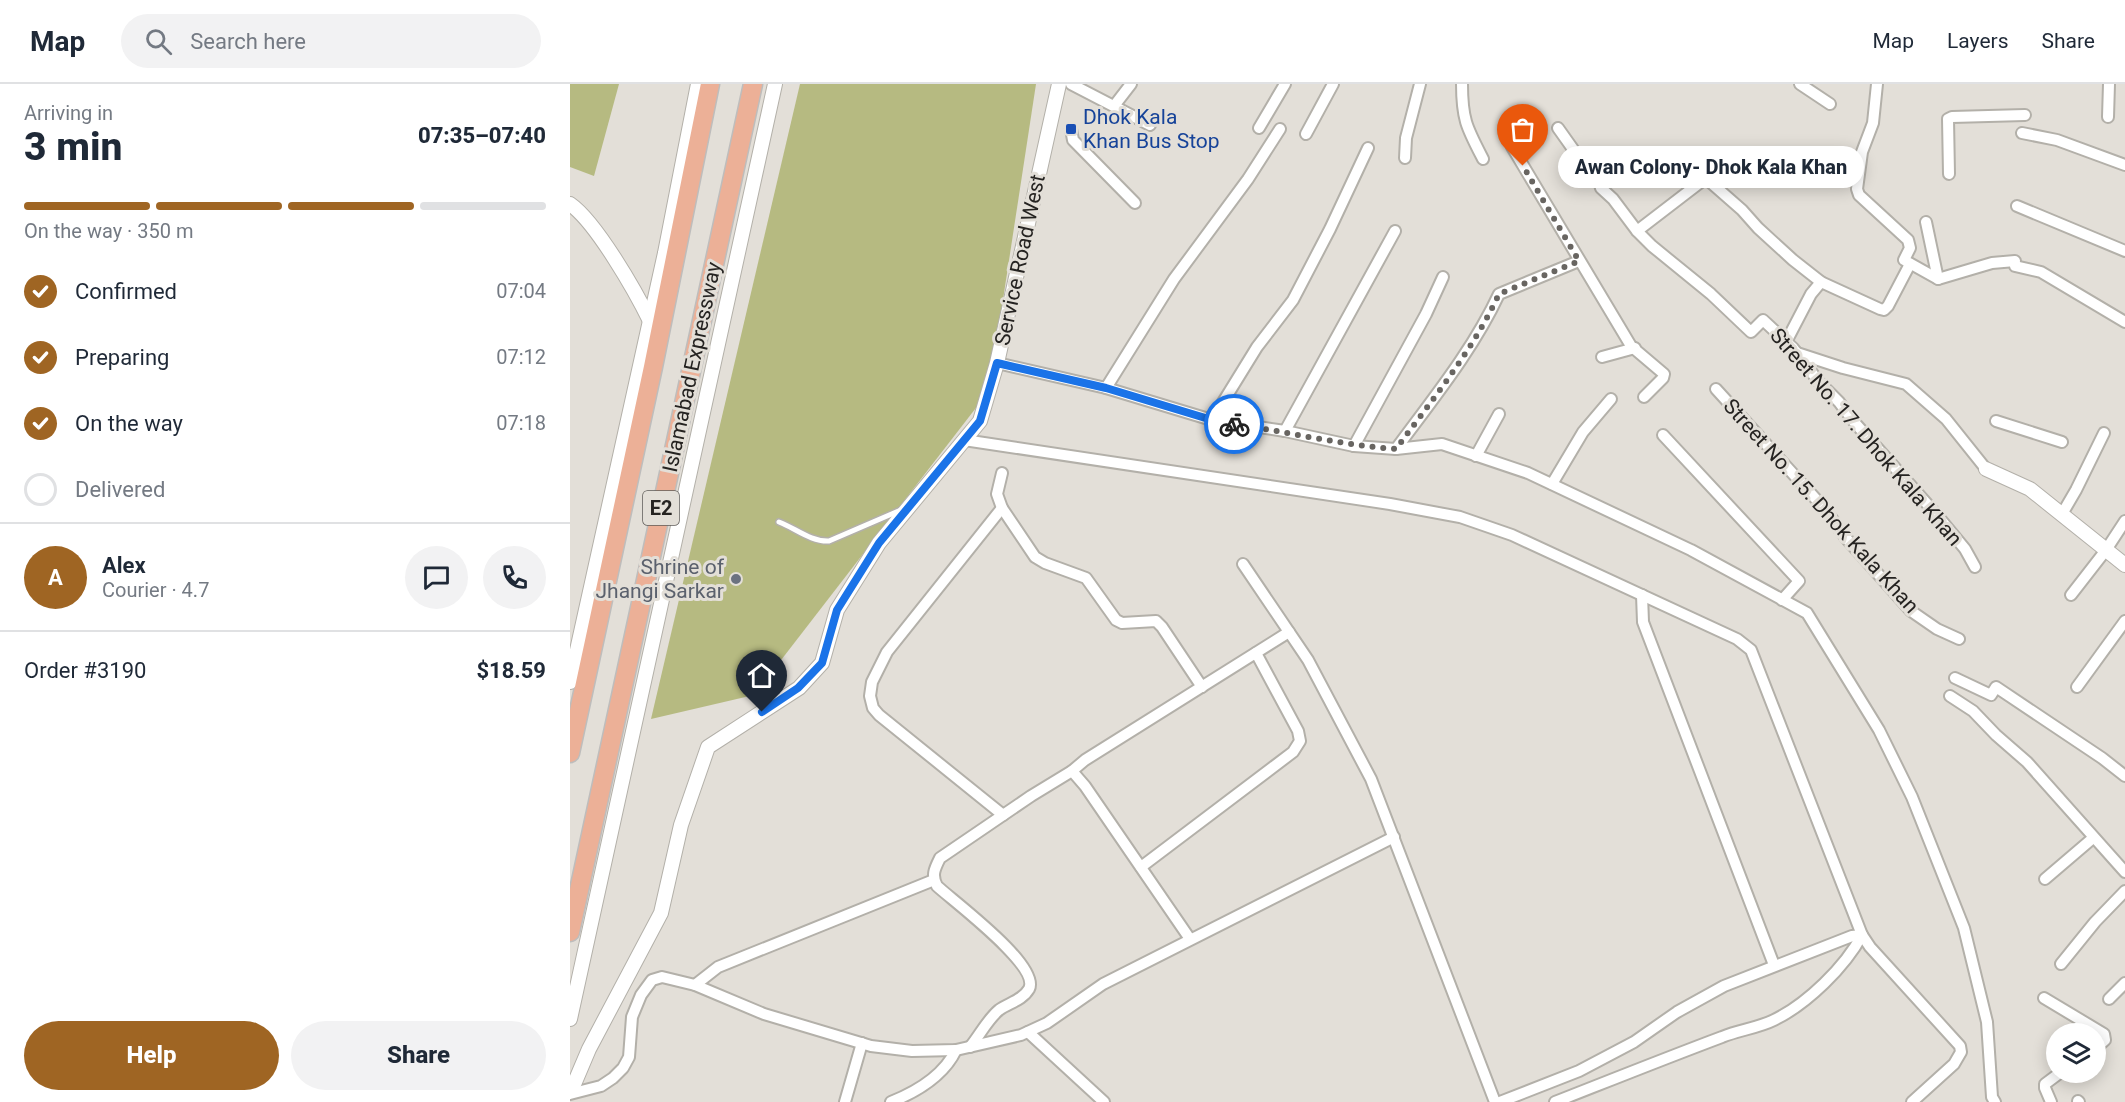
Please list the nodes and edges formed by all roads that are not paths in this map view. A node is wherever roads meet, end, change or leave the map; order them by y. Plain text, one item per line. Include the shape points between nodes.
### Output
1 (698, 84) edge
2 (710, 84) edge
3 (753, 84) edge
4 (775, 84) edge
5 (1059, 84) edge
6 (1071, 84) edge
7 (1131, 84) edge
8 (1285, 84) edge
9 (1333, 84) edge
10 (1420, 84) edge
11 (1462, 84) edge
12 (1800, 84) edge
13 (1877, 84) edge
14 (2109, 84) edge
15 (1830, 104) dead end
16 (1114, 106) junction
17 (2025, 115) dead end
18 (2108, 117) dead end
19 (1150, 125) dead end
20 (1259, 128) dead end
21 (1558, 128) dead end
22 (1071, 129) dead end
23 (1280, 129) dead end
24 (2022, 133) dead end
25 (1306, 134) dead end
26 (1512, 147) dead end
27 (1368, 148) dead end
28 (1405, 158) dead end
29 (1483, 159) dead end
30 (2125, 165) edge
31 (1693, 167) dead end
32 (1949, 174) dead end
33 (1706, 178) junction
34 (1136, 202) dead end
35 (570, 204) edge
36 (2018, 206) dead end
37 (1926, 222) dead end
38 (1395, 231) dead end
39 (1637, 231) junction
40 (2125, 251) edge
41 (1579, 261) junction
42 (1910, 264) junction
43 (1443, 277) dead end
44 (1938, 279) junction
45 (1821, 282) junction
46 (650, 321) junction
47 (2125, 322) edge
48 (1786, 342) junction
49 (1635, 348) junction
50 (1797, 354) junction
51 (1602, 357) dead end
52 (997, 363) junction
53 (1106, 388) junction
54 (1716, 389) dead end
55 (1644, 397) dead end
56 (1611, 399) dead end
57 (1499, 414) dead end
58 (1212, 420) junction
59 (1996, 422) dead end
60 (1285, 431) junction
61 (2104, 433) dead end
62 (1663, 435) dead end
63 (964, 440) junction
64 (2062, 442) dead end
65 (1354, 446) junction
66 (1396, 449) junction
67 (1476, 456) junction
68 (1986, 469) joint
69 (1002, 473) dead end
70 (1552, 484) junction
71 (910, 504) junction
72 (1002, 508) junction
73 (2062, 514) junction
74 (2125, 521) edge
75 (779, 522) dead end
76 (2106, 550) junction
77 (1243, 564) dead end
78 (2125, 565) edge
79 (1975, 567) dead end
80 (1642, 595) junction
81 (2071, 595) dead end
82 (1782, 600) junction
83 (2125, 621) edge
84 (1288, 632) junction
85 (1959, 639) dead end
86 (1256, 653) junction
87 (1954, 678) dead end
88 (570, 682) edge
89 (1202, 687) junction
90 (2077, 687) dead end
91 (1950, 696) dead end
92 (570, 753) edge
93 (1072, 771) junction
94 (2125, 776) edge
95 (1003, 815) junction
96 (1394, 837) junction
97 (2093, 838) junction
98 (1142, 867) junction
99 (2125, 872) edge
100 (2045, 879) dead end
101 (934, 880) junction
102 (2125, 891) edge
103 (570, 932) edge
104 (1862, 935) junction
105 (1190, 939) junction
106 (2061, 964) dead end
107 (1774, 965) junction
108 (2125, 983) edge
109 (695, 985) junction
110 (2044, 998) dead end
111 (2109, 999) dead end
112 (570, 1019) edge
113 (2086, 1023) edge
114 (1028, 1032) junction
115 (862, 1043) junction
116 (970, 1047) junction
117 (956, 1050) junction
118 (2046, 1083) edge
119 (570, 1088) edge
120 (570, 1094) edge
121 (845, 1102) edge
122 (891, 1102) edge
123 (1104, 1102) edge
124 (1497, 1102) edge
125 (1555, 1102) edge
126 (1912, 1102) edge
127 (1995, 1102) edge
128 (2051, 1102) edge

1 - 46 street
2 - 92 highway, Islamabad Expressway / E2
3 - 103 highway, Islamabad Expressway / E2
4 - 112 street
5 - 52 street, Service Road West
6 - 16 street
7 - 16 street
8 - 20 street
9 - 25 street
10 - 28 street
11 - 29 street via 1465,123
12 - 15 street
13 - 42 street via 1873,123 1862,152 1857,189 1908,240 1910,248 1904,259
14 - 18 street
16 - 19 street
17 - 32 street via 1948,119
21 - 39 street, Street No. 17. Dhok Kala Khan
22 - 34 street via 1073,140
23 - 53 street via 1174,279
24 - 30 street via 2056,140
26 - 41 street
27 - 58 street via 1293,300 1257,347
31 - 33 street
33 - 39 street
33 - 45 street
35 - 46 street via 598,235
36 - 40 street
37 - 44 street
38 - 60 street
39 - 48 street, Street No. 17. Dhok Kala Khan via 1751,332 1763,320
41 - 49 street
41 - 66 street via 1499,294 1452,372
42 - 44 street
42 - 45 street via 1884,310
43 - 65 street
44 - 47 street via 1992,263 2015,264 2041,272
45 - 48 street
46 - 88 street
48 - 50 street, Street No. 17. Dhok Kala Khan
49 - 51 street
49 - 55 street via 1665,376
50 - 68 street via 1906,384 1946,419
50 - 79 street, Street No. 17. Dhok Kala Khan via 1942,521
52 - 53 street
52 - 63 street, Service Road West via 980,421
53 - 58 street
54 - 85 street, Street No. 15. Dhok Kala Khan via 1911,611
56 - 70 street via 1583,432
57 - 67 street
58 - 60 street
59 - 64 street
60 - 65 street
61 - 73 street
62 - 82 street via 1799,581
63 - 71 street, Service Road West
63 - 80 street via 1460,517 1512,535
65 - 66 street
66 - 67 street via 1442,444
67 - 70 street
68 - 73 street via 2030,489
69 - 72 street via 998,494
70 - 82 street via 1690,550
71 - 75 lane via 822,542
71 - 119 street, Service Road West via 879,543 837,610 822,663 798,688 708,747 681,825 661,913
72 - 89 street via 1035,557 1086,578 1116,620 1156,621
72 - 95 street via 887,652 872,682 870,696 879,715
73 - 76 street
74 - 76 street
76 - 78 street
76 - 81 street
77 - 84 street
80 - 104 street via 1737,639 1751,650
80 - 107 street via 1643,622
82 - 127 street via 1807,613 1879,730 1912,796 1964,928 1987,1022
83 - 90 street
84 - 86 street
84 - 96 street via 1342,721
86 - 89 street
86 - 98 street via 1300,741 1293,752
87 - 94 street via 1991,695 1996,687
89 - 93 street
91 - 97 street via 1973,711 2027,762
93 - 95 street
93 - 98 street
95 - 101 street via 940,858
96 - 105 street
96 - 124 street
97 - 99 street
97 - 100 street
98 - 105 street
101 - 109 street via 718,967
101 - 116 street via 993,933 1026,969 1030,982 1025,993 1001,1009
102 - 106 street
104 - 107 street
104 - 125 street via 1837,970 1775,1020
104 - 126 street via 1960,1046 1954,1064
105 - 114 street via 1103,984
107 - 124 street via 1724,986 1588,1066
108 - 111 street
109 - 115 street via 764,1014
109 - 120 street via 662,977 652,980 632,1017 629,1057 622,1068 601,1086
110 - 113 street
114 - 116 street
114 - 123 street
115 - 117 street via 912,1051
115 - 121 street
116 - 117 street
117 - 122 street via 939,1072 916,1090
118 - 128 street

